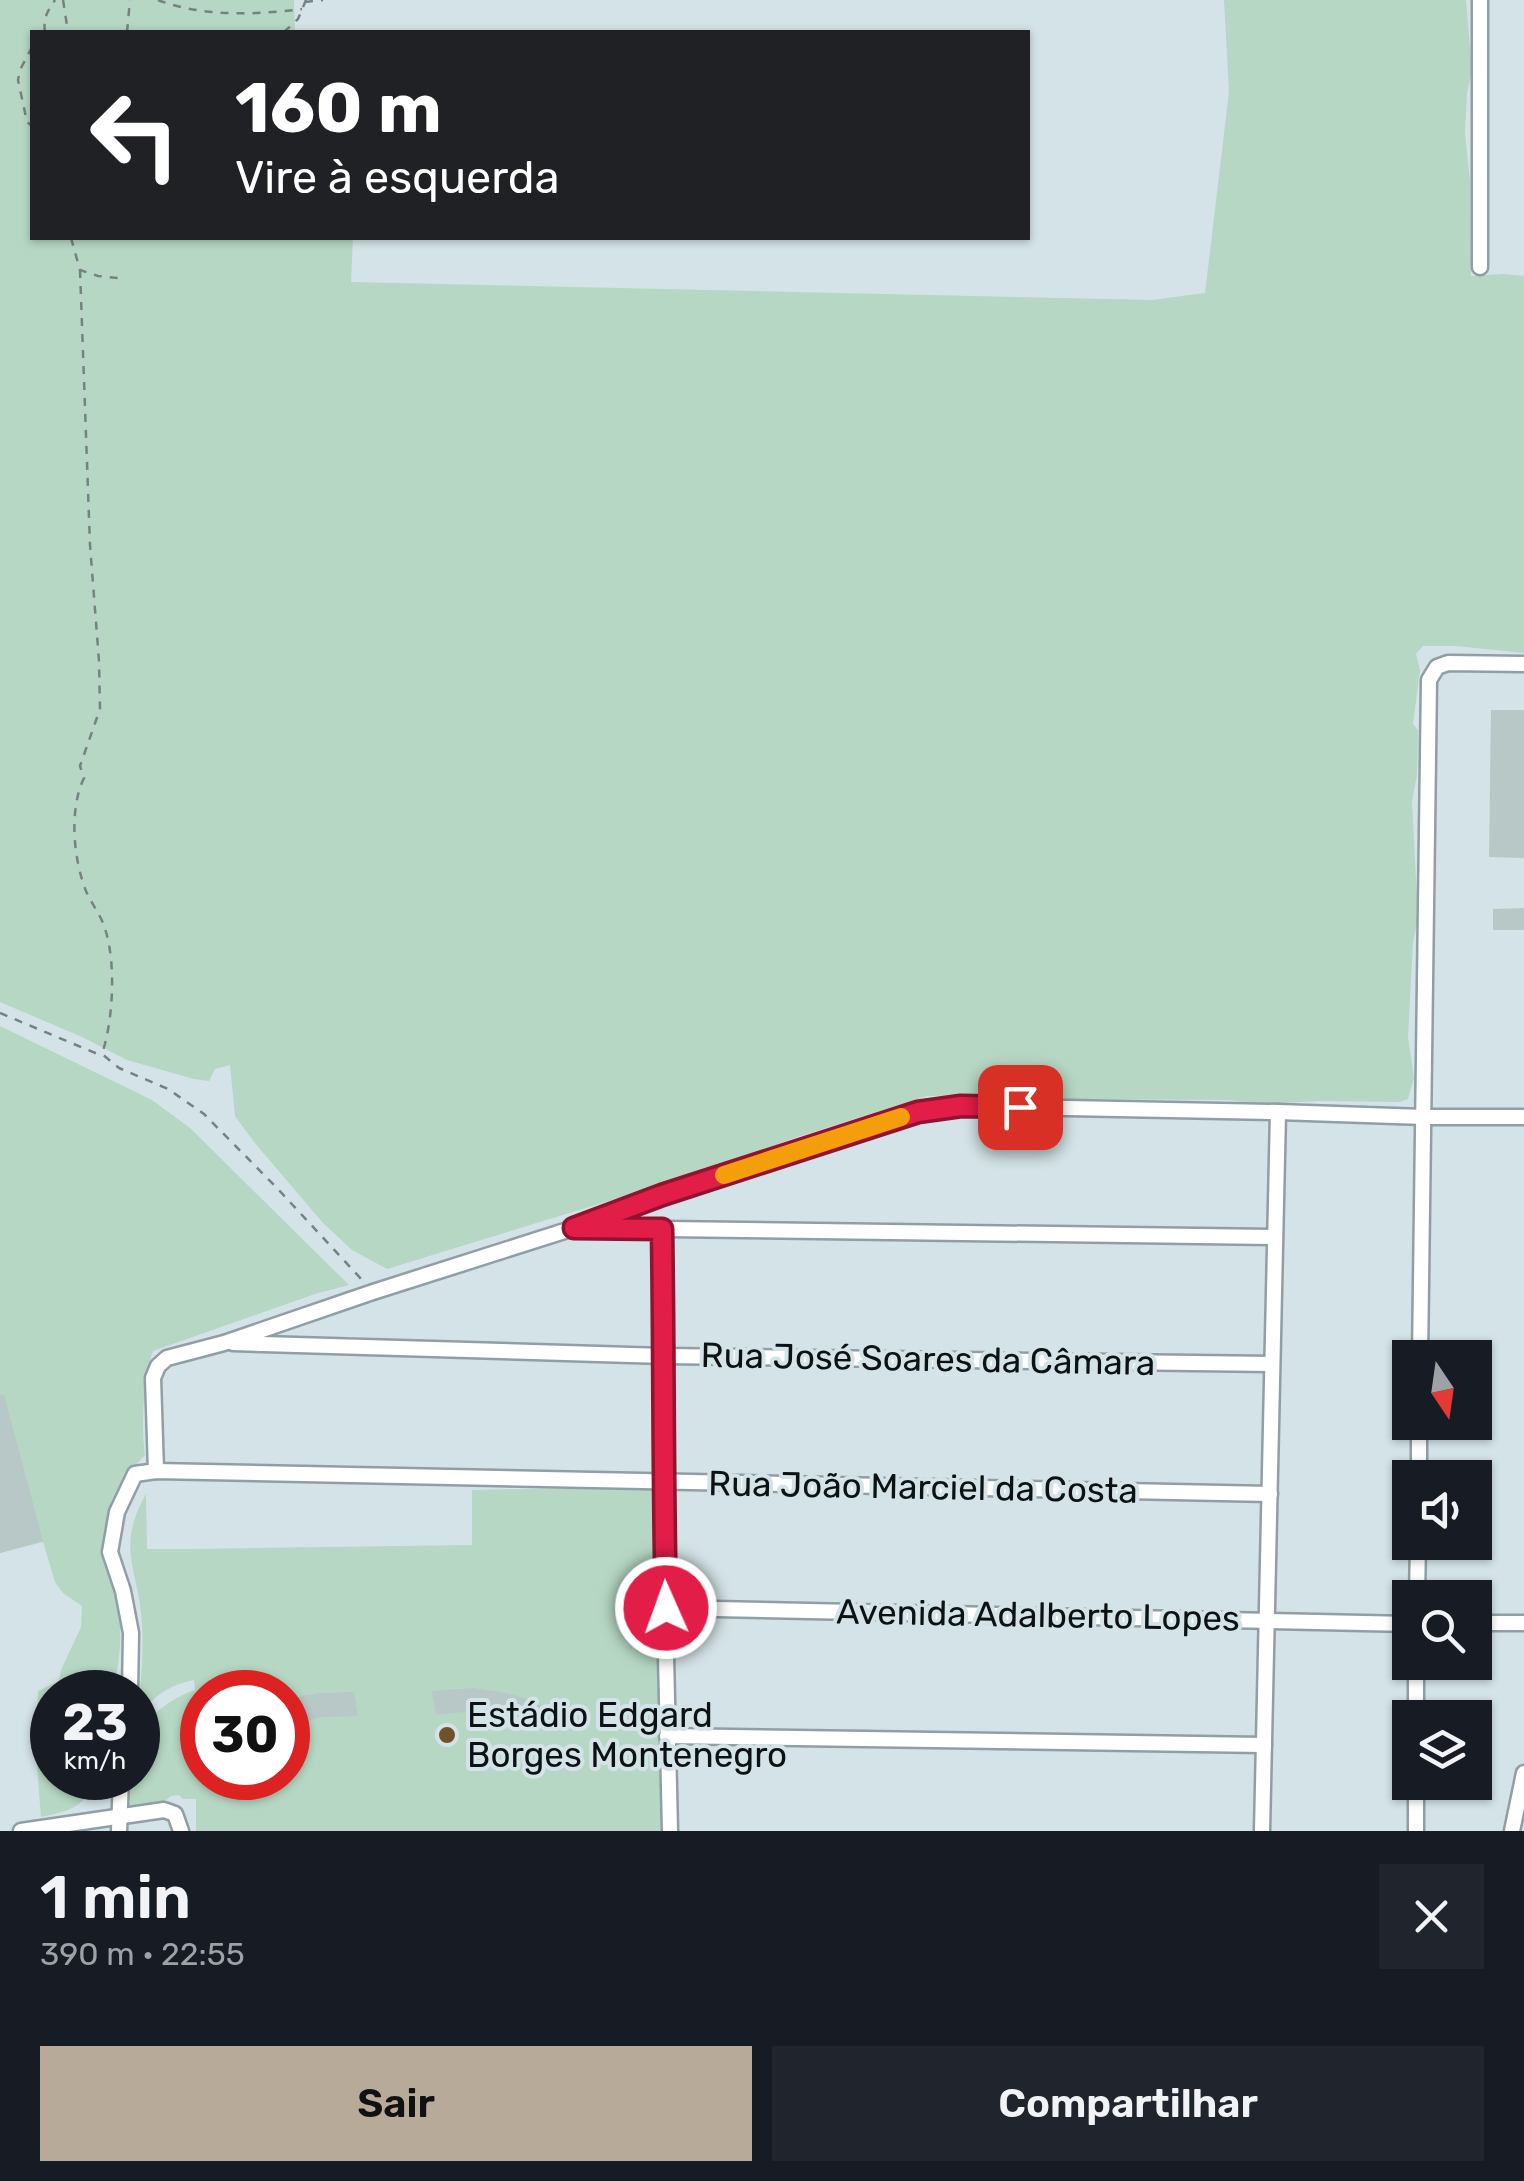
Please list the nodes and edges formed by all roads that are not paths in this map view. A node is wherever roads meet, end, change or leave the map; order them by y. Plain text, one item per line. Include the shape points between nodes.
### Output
1 (1480, 0) edge
2 (1480, 267) dead end
3 (1524, 664) edge
4 (1278, 1112) junction
5 (1424, 1117) junction
6 (1524, 1117) edge
7 (574, 1228) junction
8 (662, 1229) junction
9 (1275, 1236) junction
10 (1420, 1340) edge
11 (224, 1343) junction
12 (664, 1356) junction
13 (1272, 1364) junction
14 (156, 1472) junction
15 (662, 1481) junction
16 (1270, 1494) junction
17 (666, 1608) junction
18 (1267, 1620) junction
19 (1524, 1622) edge
20 (1392, 1623) edge
21 (1492, 1623) edge
22 (130, 1670) edge
23 (667, 1736) junction
24 (1264, 1744) junction
25 (1524, 1773) edge
26 (1416, 1800) edge
27 (118, 1824) edge
28 (21, 1831) edge
29 (181, 1831) edge
30 (670, 1831) edge
31 (1262, 1831) edge
32 (1416, 1831) edge
33 (1512, 1831) edge

1 - 2 street
3 - 5 street via 1448,664 1429,680
4 - 5 street
4 - 7 street via 961,1106 918,1112
4 - 9 street
5 - 6 street
5 - 10 street
7 - 8 street
7 - 11 street
8 - 9 street
8 - 12 street
9 - 13 street
11 - 12 street, Rua José Soares da Câmara
11 - 14 street via 158,1366
12 - 13 street, Rua José Soares da Câmara
12 - 15 street
13 - 16 street
14 - 15 street, Rua João Marciel da Costa
14 - 22 street via 135,1474 117,1512 110,1552 131,1634
15 - 16 street, Rua João Marciel da Costa
15 - 17 street
16 - 18 street
17 - 18 street, Avenida Adalberto Lopes
17 - 23 street
18 - 20 street, Avenida Adalberto Lopes
18 - 24 street
19 - 21 street
23 - 24 street
23 - 30 street
24 - 31 street
25 - 33 street
26 - 32 street
27 - 28 street
27 - 29 street via 164,1810

